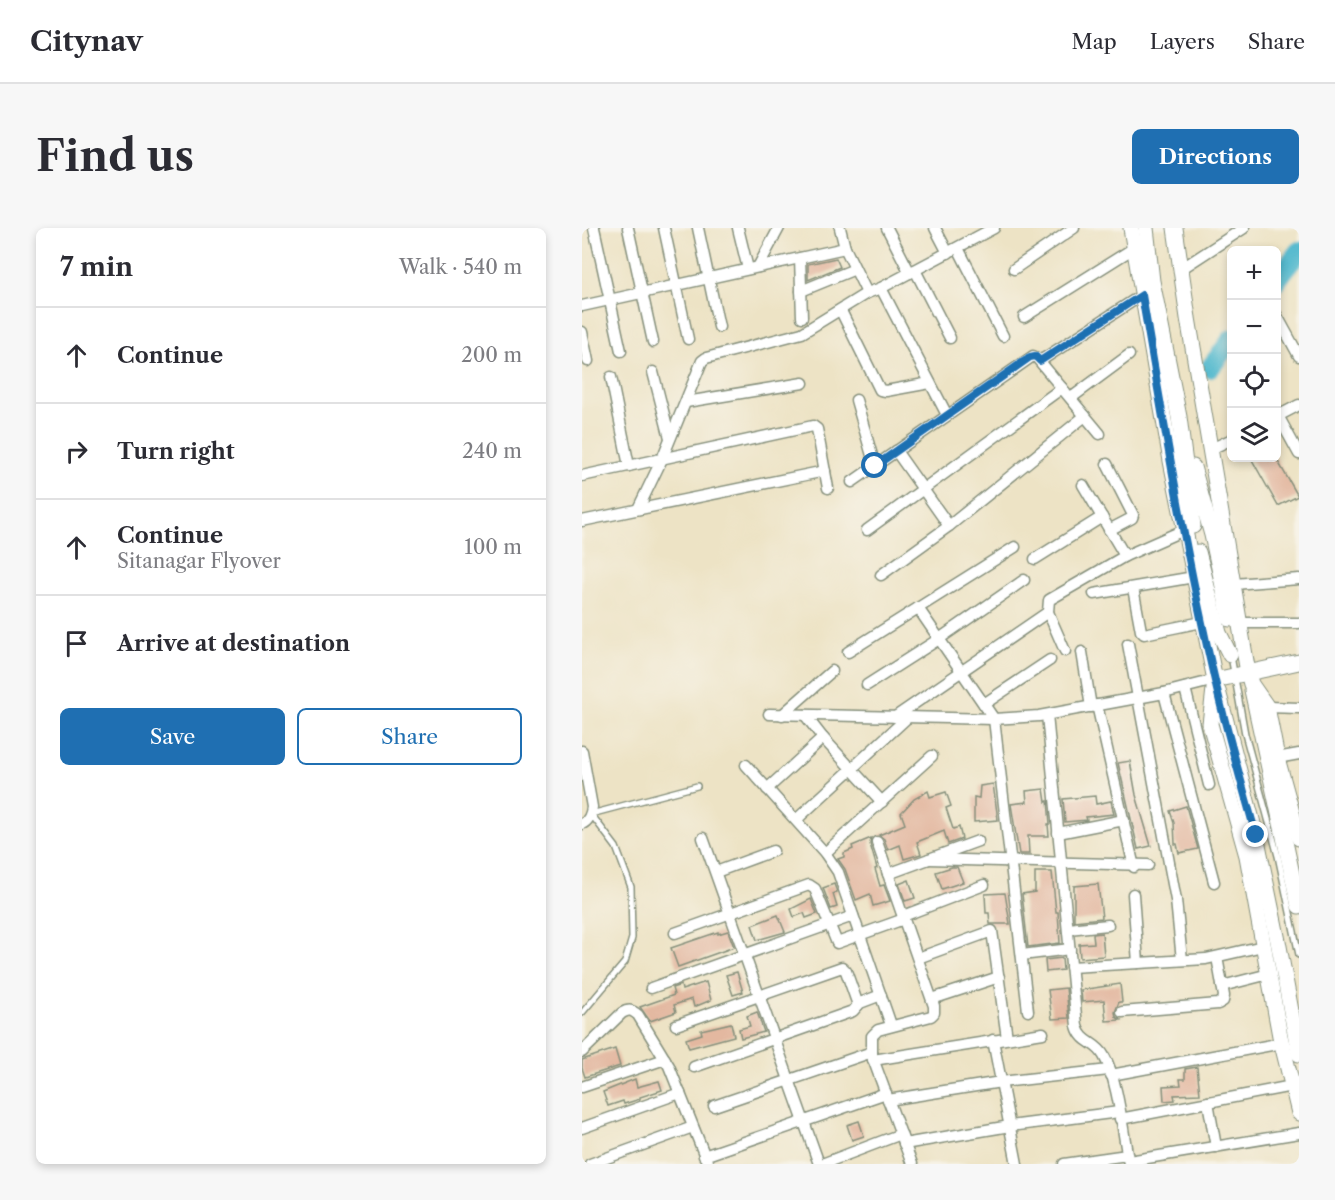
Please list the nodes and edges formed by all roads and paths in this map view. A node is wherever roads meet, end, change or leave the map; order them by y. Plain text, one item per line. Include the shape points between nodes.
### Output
1 (594, 228) edge
2 (628, 228) edge
3 (664, 228) edge
4 (698, 228) edge
5 (738, 228) edge
6 (779, 228) edge
7 (840, 228) edge
8 (887, 228) edge
9 (936, 228) edge
10 (1074, 228) edge
11 (1131, 228) edge
12 (1146, 228) edge
13 (1175, 228) edge
14 (1244, 228) edge
15 (990, 229) edge
16 (1134, 248) junction
17 (845, 249) junction
18 (953, 250) junction
19 (800, 258) junction
20 (753, 268) junction
21 (855, 269) junction
22 (1014, 269) dead end
23 (1181, 269) junction
24 (912, 272) junction
25 (710, 278) junction
26 (677, 286) junction
27 (881, 288) junction
28 (801, 291) junction
29 (643, 292) junction
30 (867, 293) junction
31 (1142, 295) junction
32 (610, 300) junction
33 (582, 306) edge
34 (841, 311) junction
35 (802, 317) dead end
36 (1024, 317) dead end
37 (1281, 323) edge
38 (719, 327) dead end
39 (582, 332) edge
40 (1003, 336) dead end
41 (950, 338) dead end
42 (688, 339) dead end
43 (654, 342) dead end
44 (621, 351) dead end
45 (1129, 355) dead end
46 (1299, 356) edge
47 (588, 361) dead end
48 (1040, 361) junction
49 (653, 372) dead end
50 (611, 378) dead end
51 (803, 383) dead end
52 (930, 383) junction
53 (1062, 388) junction
54 (1071, 398) junction
55 (856, 400) dead end
56 (687, 402) junction
57 (1299, 405) edge
58 (1281, 413) edge
59 (947, 415) junction
60 (1085, 416) junction
61 (1281, 422) edge
62 (1100, 434) dead end
63 (670, 438) junction
64 (1227, 441) edge
65 (1211, 449) junction
66 (896, 451) junction
67 (1299, 454) edge
68 (662, 459) junction
69 (582, 464) edge
70 (1107, 464) dead end
71 (629, 466) junction
72 (875, 466) junction
73 (825, 471) junction
74 (583, 476) edge
75 (852, 482) dead end
76 (1083, 485) dead end
77 (828, 488) dead end
78 (922, 490) junction
79 (638, 508) junction
80 (1102, 517) junction
81 (582, 521) edge
82 (949, 526) junction
83 (867, 530) dead end
84 (1109, 530) junction
85 (1184, 530) junction
86 (1015, 547) dead end
87 (1125, 556) junction
88 (1035, 559) dead end
89 (881, 575) dead end
90 (1194, 577) junction
91 (1299, 579) edge
92 (1024, 580) dead end
93 (1234, 584) junction
94 (1133, 588) junction
95 (1094, 594) dead end
96 (918, 608) junction
97 (1048, 612) junction
98 (1202, 622) junction
99 (1239, 623) junction
100 (1299, 623) edge
101 (939, 639) junction
102 (1128, 644) dead end
103 (1065, 651) dead end
104 (848, 652) dead end
105 (1082, 652) dead end
106 (1230, 655) joint
107 (1050, 660) dead end
108 (1299, 662) edge
109 (961, 670) junction
110 (832, 671) dead end
111 (1245, 678) junction
112 (1215, 680) junction
113 (867, 685) dead end
114 (1185, 688) junction
115 (1164, 693) junction
116 (1138, 698) junction
117 (984, 704) junction
118 (1094, 706) junction
119 (1299, 708) edge
120 (1262, 709) junction
121 (769, 714) dead end
122 (782, 715) junction
123 (805, 715) junction
124 (1047, 715) junction
125 (895, 717) junction
126 (909, 717) junction
127 (994, 718) junction
128 (823, 738) junction
129 (582, 751) edge
130 (1299, 754) edge
131 (932, 756) dead end
132 (1277, 758) junction
133 (746, 765) dead end
134 (852, 769) junction
135 (1209, 785) dead end
136 (697, 786) dead end
137 (767, 789) junction
138 (882, 802) junction
139 (1295, 804) edge
140 (591, 814) junction
141 (796, 820) junction
142 (1124, 820) junction
143 (582, 824) edge
144 (1058, 833) junction
145 (703, 838) dead end
146 (1299, 838) edge
147 (978, 841) dead end
148 (877, 842) dead end
149 (773, 851) dead end
150 (825, 853) junction
151 (929, 859) junction
152 (1148, 865) dead end
153 (1134, 867) dead end
154 (716, 872) junction
155 (888, 874) junction
156 (1214, 882) dead end
157 (984, 885) dead end
158 (1133, 894) dead end
159 (1299, 906) edge
160 (730, 913) junction
161 (853, 915) junction
162 (903, 918) junction
163 (830, 924) junction
164 (1108, 925) dead end
165 (1068, 929) junction
166 (675, 933) dead end
167 (860, 936) junction
168 (1263, 946) junction
169 (1070, 949) junction
170 (744, 954) junction
171 (1299, 955) edge
172 (1022, 956) junction
173 (1217, 957) junction
174 (918, 958) junction
175 (1182, 960) junction
176 (1138, 963) junction
177 (1071, 967) junction
178 (1269, 974) junction
179 (999, 977) junction
180 (1222, 986) junction
181 (651, 988) dead end
182 (881, 995) junction
183 (759, 996) junction
184 (932, 999) junction
185 (858, 1005) junction
186 (1028, 1011) dead end
187 (1122, 1012) dead end
188 (582, 1013) edge
189 (676, 1025) dead end
190 (891, 1025) junction
191 (1043, 1033) dead end
192 (774, 1038) junction
193 (1007, 1038) junction
194 (993, 1040) junction
195 (1282, 1043) junction
196 (582, 1052) edge
197 (1299, 1054) edge
198 (872, 1056) junction
199 (665, 1059) junction
200 (693, 1067) dead end
201 (1110, 1072) junction
202 (790, 1080) junction
203 (1001, 1082) junction
204 (1292, 1086) junction
205 (582, 1087) edge
206 (680, 1093) junction
207 (887, 1096) junction
208 (1208, 1102) junction
209 (714, 1106) dead end
210 (1299, 1113) edge
211 (1120, 1115) junction
212 (805, 1123) junction
213 (1010, 1126) junction
214 (693, 1127) junction
215 (582, 1128) edge
216 (1299, 1133) edge
217 (903, 1139) junction
218 (1216, 1147) junction
219 (1128, 1160) edge
220 (707, 1162) edge
221 (590, 1164) edge
222 (820, 1164) edge
223 (912, 1164) edge
224 (1017, 1164) edge
225 (1064, 1164) edge

1 - 32 street
2 - 29 street
3 - 26 street
4 - 25 street
5 - 20 street
6 - 20 street
7 - 17 street
8 - 24 street
9 - 18 street
10 - 22 street
11 - 16 main road
12 - 106 main road via 1152,281 1179,417 1195,541 1219,633
13 - 23 main road
14 - 23 street
15 - 18 street
16 - 31 main road
16 - 36 street
17 - 19 street
17 - 21 street
18 - 24 street
18 - 40 street
19 - 20 street
19 - 28 street
20 - 25 street
21 - 28 street
21 - 30 street
23 - 65 main road
24 - 27 street
24 - 41 street
25 - 26 street
25 - 38 street
26 - 29 street
26 - 42 street
27 - 30 street
27 - 52 street
28 - 35 street
29 - 32 street
29 - 43 street
30 - 34 street
31 - 48 street
31 - 85 main road
32 - 33 street
32 - 44 street
34 - 52 street via 880,390
34 - 56 street via 802,333 706,358
37 - 46 street
39 - 47 street
45 - 54 street
48 - 53 street
48 - 59 street via 1030,357
49 - 63 street
50 - 71 street
51 - 56 street
52 - 59 street
53 - 54 street
53 - 78 street
54 - 60 street
55 - 72 street
56 - 63 street
57 - 58 street
59 - 66 street
60 - 62 street
60 - 82 street
61 - 67 street
63 - 68 street
64 - 65 street
65 - 93 main road
66 - 72 street
66 - 78 street
68 - 71 street
68 - 73 street via 813,426 817,429
68 - 79 street
69 - 74 street
70 - 84 street via 1133,515
71 - 74 street
72 - 75 street
73 - 77 street
73 - 79 street
76 - 80 street
78 - 82 street
78 - 83 street
79 - 81 street
80 - 84 street
80 - 88 street
82 - 89 street
84 - 87 street
85 - 87 street
85 - 90 main road
86 - 96 street
87 - 97 street via 1049,600
90 - 94 street
90 - 98 main road
91 - 93 street
92 - 101 street
93 - 99 main road
94 - 95 street
94 - 98 street via 1144,634
96 - 101 street
96 - 104 street
97 - 103 street
97 - 109 street
98 - 112 main road
99 - 100 street
99 - 111 main road
101 - 109 street
101 - 113 street
102 - 116 street
105 - 118 street
106 - 111 lane
107 - 117 street
108 - 111 main road
109 - 117 street
109 - 125 street
110 - 122 street
111 - 112 main road
111 - 120 main road
111 - 171 lane via 1245,734 1278,856
112 - 114 street
112 - 168 main road via 1210,724 1247,856
112 - 197 main road via 1256,835
114 - 115 street
114 - 135 street
115 - 116 street
115 - 156 street
116 - 118 street
116 - 175 street via 1176,900
117 - 127 street
118 - 124 street
118 - 142 street
119 - 120 street
120 - 132 main road
120 - 159 main road
121 - 122 street
122 - 123 street
123 - 125 street
123 - 128 street
124 - 127 street
124 - 144 street
125 - 126 street
126 - 127 street
126 - 134 street
127 - 172 street
128 - 134 street
128 - 137 street
129 - 140 street
130 - 132 street
131 - 138 street
132 - 139 main road
133 - 137 street
134 - 138 street
134 - 141 street
136 - 140 lane
137 - 141 street
138 - 150 street
139 - 146 main road
140 - 143 street
140 - 188 lane via 616,847 632,886 632,938 626,962
141 - 150 street
142 - 144 street
142 - 153 street
144 - 165 street
145 - 154 street
147 - 151 street
148 - 155 street
149 - 154 street
150 - 161 street via 838,872
151 - 152 street
151 - 155 street
154 - 160 street
155 - 162 street
157 - 162 street
158 - 176 street
160 - 163 street via 812,885
160 - 166 street
160 - 170 street
161 - 163 street
161 - 167 street
162 - 167 street
162 - 174 street
163 - 167 street via 837,943
163 - 170 street
164 - 165 street
165 - 169 street
167 - 182 street
168 - 173 street
168 - 178 main road
169 - 172 street
169 - 177 street
170 - 181 street
170 - 183 street
172 - 186 street
173 - 175 street
173 - 180 street
174 - 179 street via 992,931
174 - 184 street
175 - 176 street
176 - 177 street
177 - 201 street via 1080,1035 1099,1048
178 - 180 street
178 - 195 main road
179 - 184 street
179 - 193 street
180 - 187 street via 1223,1001 1218,1004
182 - 185 street
182 - 190 street
183 - 185 street via 842,967
183 - 189 street
183 - 192 street
184 - 190 street via 931,1016
185 - 192 street via 853,1011
190 - 198 street via 872,1036
191 - 193 street
192 - 200 street
192 - 202 street
193 - 194 street
194 - 198 street
194 - 203 street
195 - 201 street
195 - 204 main road
196 - 199 street via 621,1013 632,1010
198 - 202 street
198 - 207 street
199 - 205 street
199 - 206 street
201 - 203 street
201 - 211 street
202 - 209 street
202 - 212 street
203 - 207 street
203 - 213 street
204 - 208 street
204 - 210 main road
206 - 214 street
206 - 215 street
207 - 212 street
207 - 217 street
208 - 211 street
208 - 218 street
211 - 213 street
211 - 219 street
212 - 220 street
212 - 222 street
213 - 217 street
213 - 224 street
214 - 220 street
214 - 221 street
216 - 218 street
217 - 222 street
217 - 223 street
218 - 219 street
219 - 225 street

